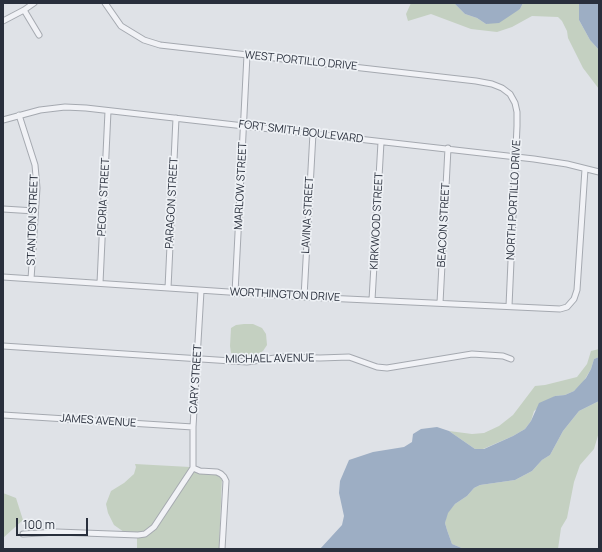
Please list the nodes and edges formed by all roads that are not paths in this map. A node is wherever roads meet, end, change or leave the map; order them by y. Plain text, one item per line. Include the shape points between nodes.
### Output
1 (34, 3) edge
2 (105, 3) edge
3 (24, 10) junction
4 (3, 21) edge
5 (39, 35) dead end
6 (247, 55) junction
7 (510, 94) joint
8 (108, 111) junction
9 (20, 115) junction
10 (176, 118) junction
11 (3, 120) edge
12 (245, 126) junction
13 (313, 133) junction
14 (381, 142) junction
15 (448, 148) junction
16 (516, 156) junction
17 (586, 169) junction
18 (599, 172) edge
19 (3, 209) edge
20 (35, 211) junction
21 (3, 277) edge
22 (31, 279) junction
23 (100, 284) junction
24 (168, 288) junction
25 (201, 290) junction
26 (235, 292) junction
27 (304, 297) junction
28 (372, 300) junction
29 (440, 303) junction
30 (509, 306) junction
31 (3, 346) edge
32 (198, 359) junction
33 (511, 359) dead end
34 (3, 414) edge
35 (193, 427) junction
36 (192, 468) junction
37 (23, 534) dead end
38 (222, 549) edge

1 - 3 street
2 - 6 street, WEST PORTILLO DRIVE via 121,26 144,40 160,45
3 - 4 street
3 - 5 street
6 - 7 street, WEST PORTILLO DRIVE via 476,81 492,84
6 - 12 street, MARLOW STREET
7 - 16 street, NORTH PORTILLO DRIVE via 517,112
8 - 9 street, FORT SMITH BOULEVARD via 64,107
8 - 10 street, FORT SMITH BOULEVARD
8 - 23 street, PEORIA STREET
9 - 11 street, FORT SMITH BOULEVARD
9 - 20 street, STANTON STREET via 35,165
10 - 12 street, FORT SMITH BOULEVARD
10 - 24 street, PARAGON STREET
12 - 13 street, FORT SMITH BOULEVARD
12 - 26 street, MARLOW STREET
13 - 14 street, FORT SMITH BOULEVARD
13 - 27 street, LAVINA STREET
14 - 15 street, FORT SMITH BOULEVARD
14 - 28 street, KIRKWOOD STREET
15 - 16 street, FORT SMITH BOULEVARD
15 - 29 street, BEACON STREET
16 - 17 street, FORT SMITH BOULEVARD
16 - 30 street, NORTH PORTILLO DRIVE
17 - 18 street, FORT SMITH BOULEVARD
17 - 30 street, WORTHINGTON DRIVE via 577,290 574,299 560,309
19 - 20 street
20 - 22 street, STANTON STREET
21 - 22 street, WORTHINGTON DRIVE
22 - 23 street, WORTHINGTON DRIVE
23 - 24 street, WORTHINGTON DRIVE
24 - 25 street, WORTHINGTON DRIVE
25 - 26 street, WORTHINGTON DRIVE
25 - 32 street, CARY STREET
26 - 27 street, WORTHINGTON DRIVE
27 - 28 street, WORTHINGTON DRIVE
28 - 29 street, WORTHINGTON DRIVE
29 - 30 street, WORTHINGTON DRIVE
31 - 32 street, MICHAEL AVENUE
32 - 33 street, MICHAEL AVENUE via 247,362 282,357 349,357 387,368 472,354
32 - 35 street, CARY STREET
34 - 35 street, JAMES AVENUE
35 - 36 street, CARY STREET
36 - 37 street via 154,527 145,534
36 - 38 street via 217,472 226,481

